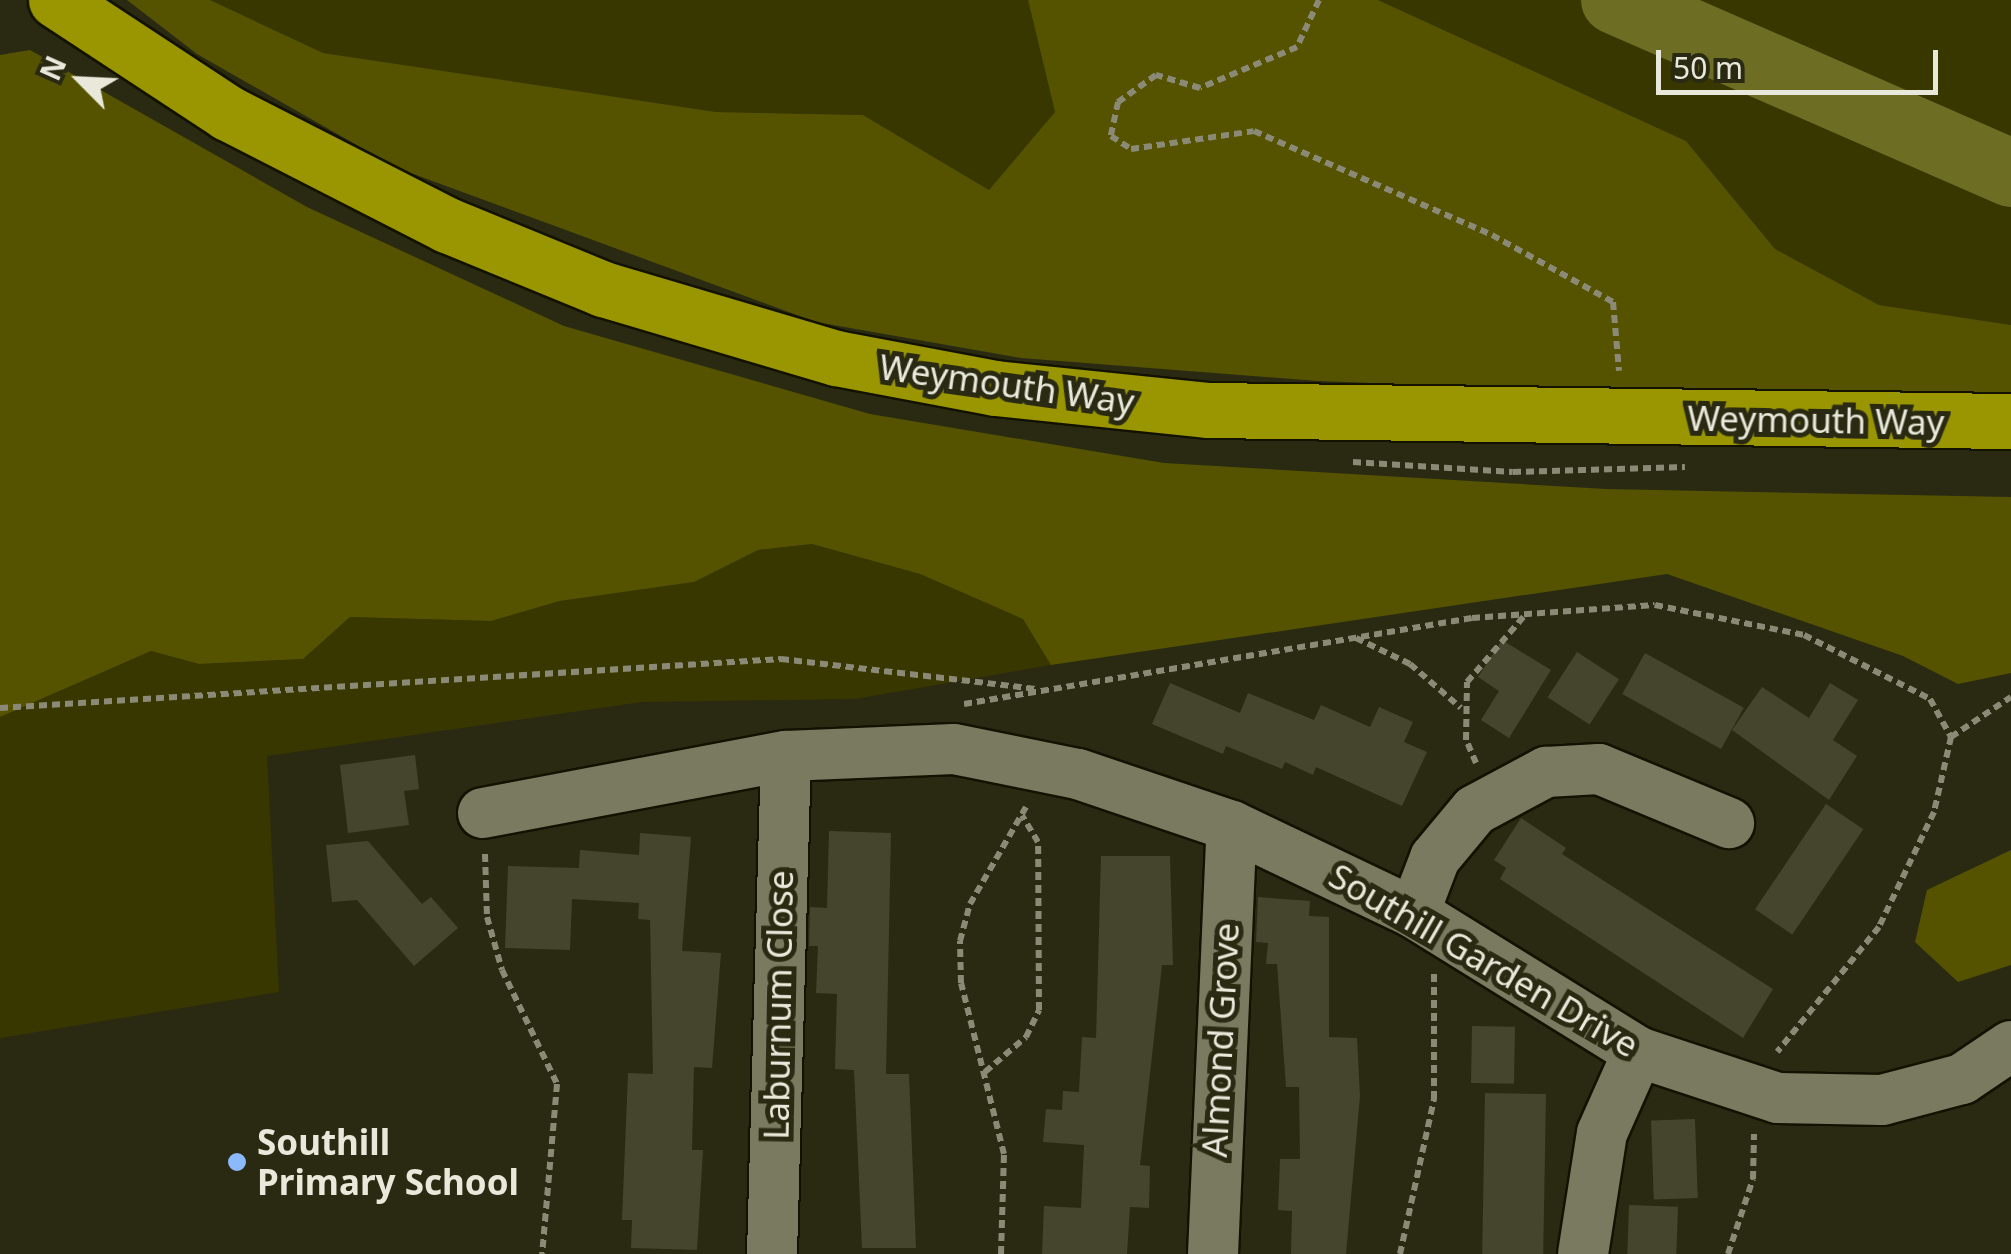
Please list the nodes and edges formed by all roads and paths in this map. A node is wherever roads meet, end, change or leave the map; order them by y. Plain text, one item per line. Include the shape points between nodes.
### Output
1 (1319, 0) edge
2 (68, 10) edge
3 (1623, 418) junction
4 (2011, 421) edge
5 (1526, 614) junction
6 (1352, 637) junction
7 (1044, 690) junction
8 (2011, 697) edge
9 (953, 706) dead end
10 (0, 708) edge
11 (1462, 708) junction
12 (1951, 737) junction
13 (786, 756) junction
14 (1044, 768) junction
15 (1491, 796) junction
16 (483, 813) joint
17 (1022, 815) junction
18 (1729, 823) dead end
19 (1232, 826) junction
20 (1431, 925) junction
21 (2011, 1046) edge
22 (1638, 1052) junction
23 (985, 1072) junction
24 (1756, 1090) junction
25 (542, 1254) edge
26 (772, 1254) edge
27 (1000, 1254) edge
28 (1213, 1254) edge
29 (1400, 1254) edge
30 (1583, 1254) edge
31 (1728, 1254) edge

1 - 3 path via 1296,47 1200,88 1156,75 1118,102 1112,136 1131,149 1254,131 1526,254 1613,302
2 - 3 highway, Weymouth Way via 243,121 447,225 620,294 836,358 995,388 1209,410
3 - 4 highway, Weymouth Way
5 - 6 path
5 - 11 path via 1484,656 1467,682
5 - 12 path via 1655,605 1804,635 1930,699
6 - 7 path
6 - 11 path via 1410,664
7 - 9 path
7 - 10 path via 780,659
8 - 12 path
11 - 15 path via 1466,740
12 - 24 path via 1934,812 1879,927 1792,1025
13 - 14 street, Southill Garden Drive via 954,749
13 - 16 street, Southill Garden Drive
13 - 26 street, Laburnum Close
14 - 17 path
14 - 19 street, Southill Garden Drive
15 - 18 street via 1546,772 1599,770
15 - 20 street via 1435,858
16 - 25 path via 487,917 502,970 558,1084
17 - 23 path via 977,890 960,941 962,983
17 - 23 path via 1038,842 1039,1010 1026,1036
19 - 20 street, Southill Garden Drive
19 - 28 street, Almond Grove
20 - 22 street, Southill Garden Drive
20 - 29 path via 1434,1100
21 - 24 street, Southill Garden Drive via 1962,1079 1882,1100
22 - 24 street, Southill Garden Drive
22 - 30 street via 1602,1134
23 - 27 path via 1004,1154
24 - 31 path via 1753,1179

